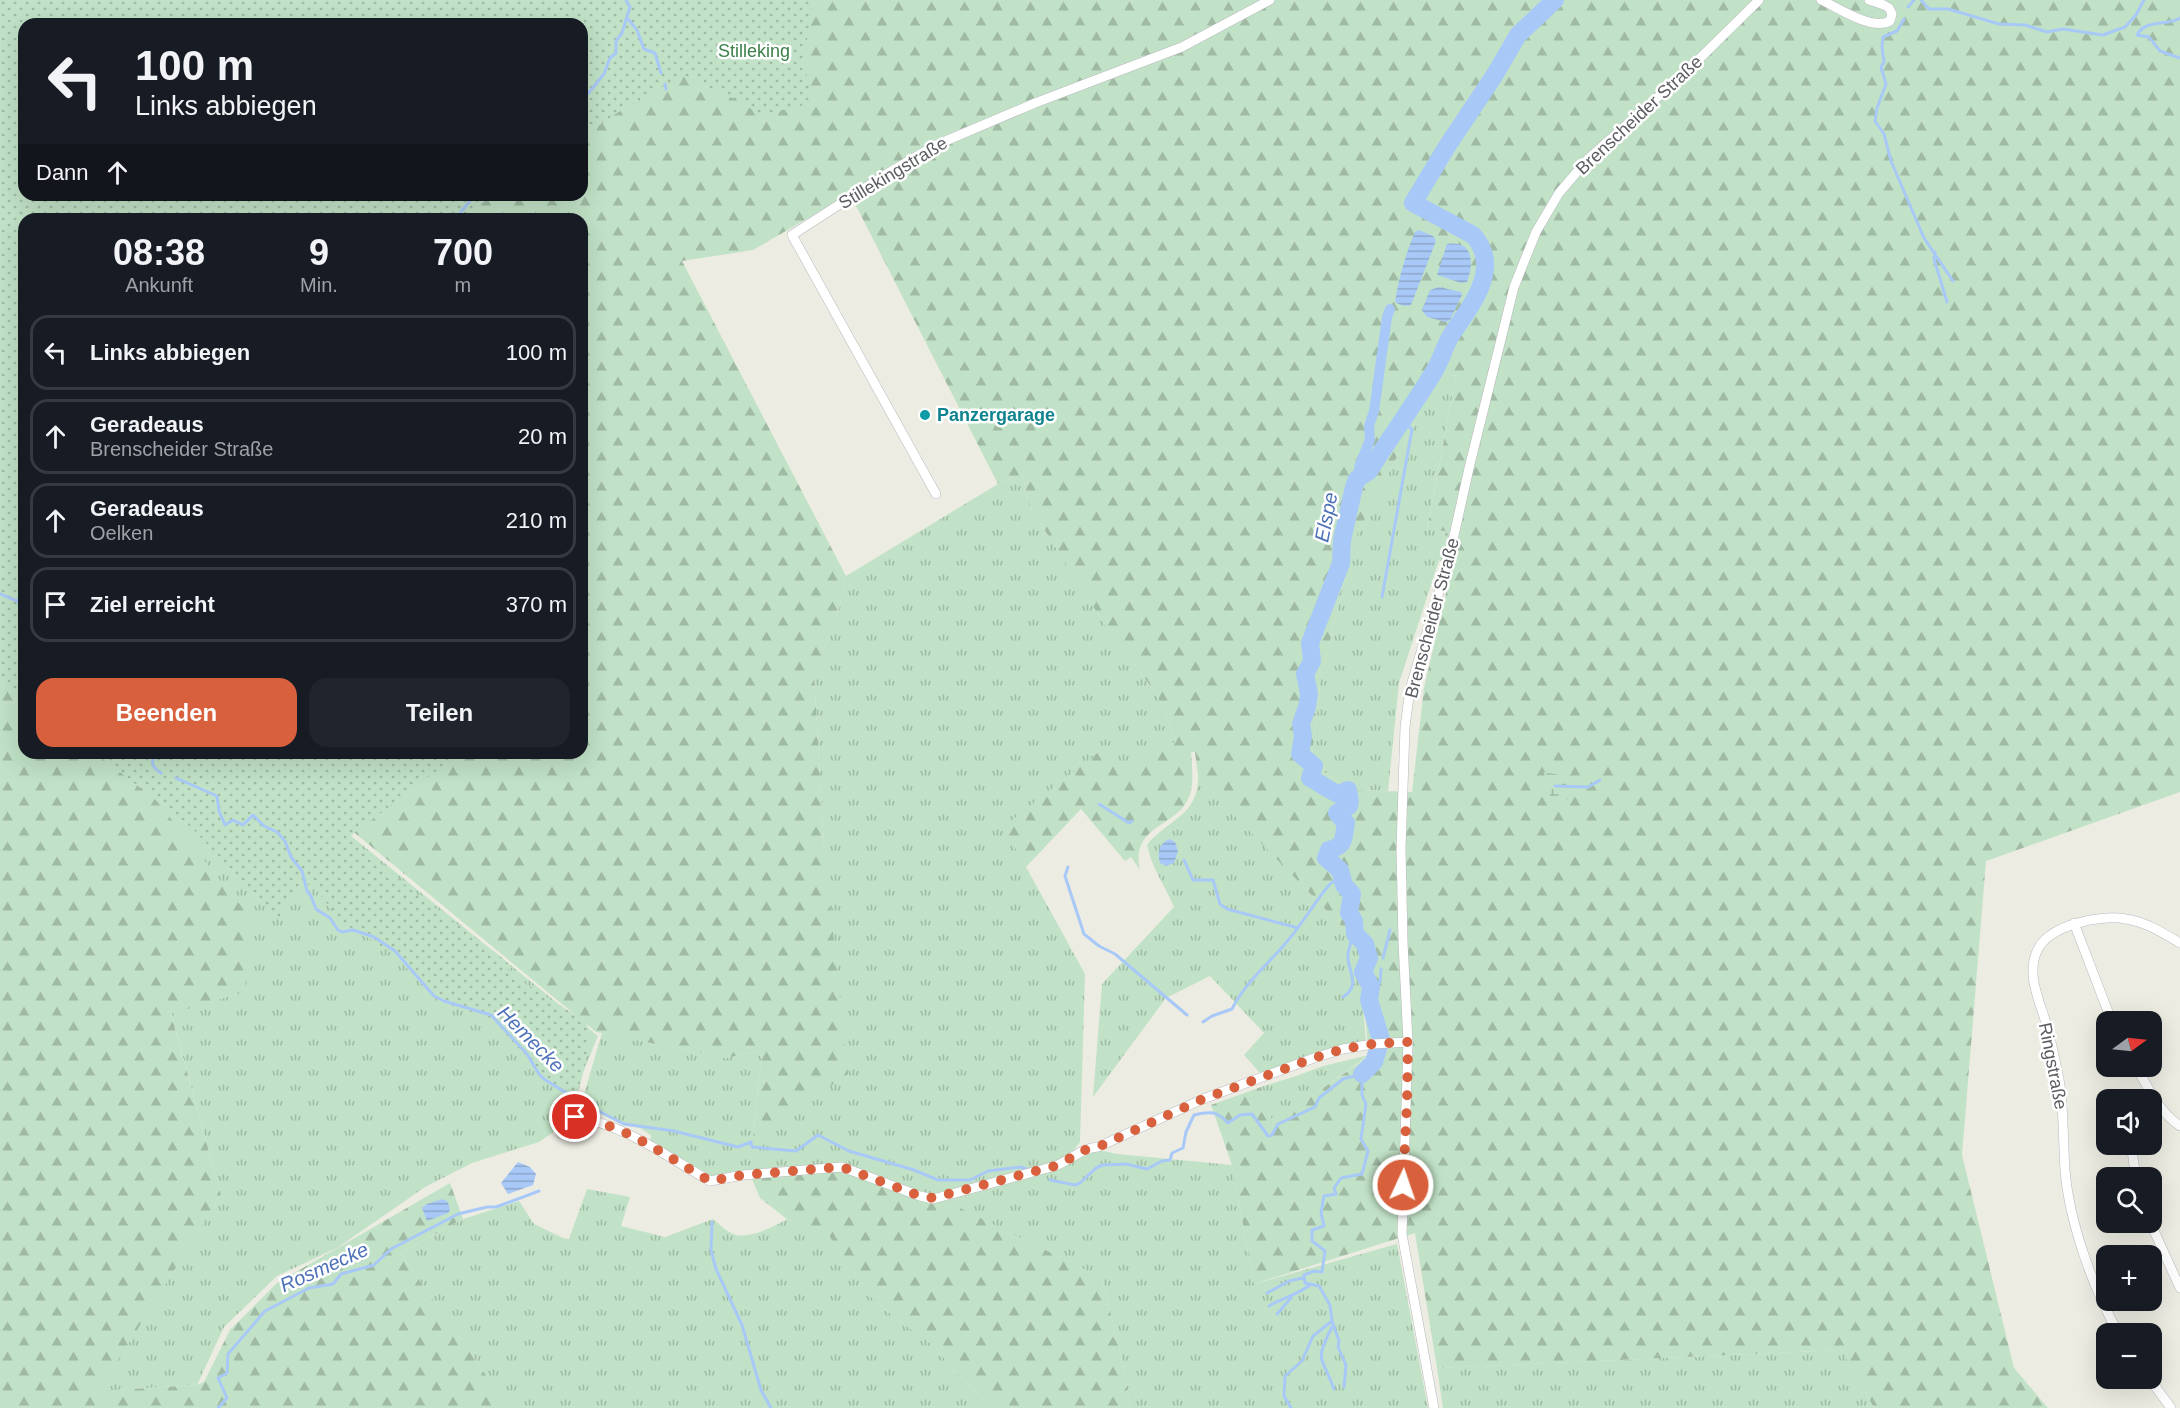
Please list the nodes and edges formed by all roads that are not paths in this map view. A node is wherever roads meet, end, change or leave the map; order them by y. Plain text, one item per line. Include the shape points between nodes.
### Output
1 (1269, 0) edge
2 (1759, 0) edge
3 (1821, 0) edge
4 (1869, 0) edge
5 (936, 494) dead end
6 (2074, 923) junction
7 (2180, 943) edge
8 (2108, 1011) edge
9 (1408, 1042) junction
10 (2162, 1112) edge
11 (2180, 1125) edge
12 (561, 1133) dead end
13 (2155, 1233) edge
14 (2180, 1288) edge
15 (2113, 1323) edge
16 (2157, 1389) edge
17 (1434, 1408) edge
18 (2171, 1408) edge

1 - 5 street, Stillekingstraße via 1182,47 936,145 792,236
2 - 9 street, Brenscheider Straße via 1686,72 1589,158 1559,193 1536,232 1514,287 1448,562 1410,689 1401,849
3 - 4 street via 1866,22 1877,25 1890,21 1889,8
6 - 7 street, Ringstraße via 2125,918
6 - 8 street
6 - 15 street, Ringstraße via 2037,949 2032,966 2059,1082 2065,1170 2074,1219 2101,1300
9 - 12 street via 1343,1049 1314,1058 1203,1099 1098,1147 1084,1148 1055,1166 933,1198 842,1167 710,1181 602,1123 575,1117
9 - 17 street, Brenscheider Straße via 1402,1234
10 - 11 street
13 - 14 street
16 - 18 street

